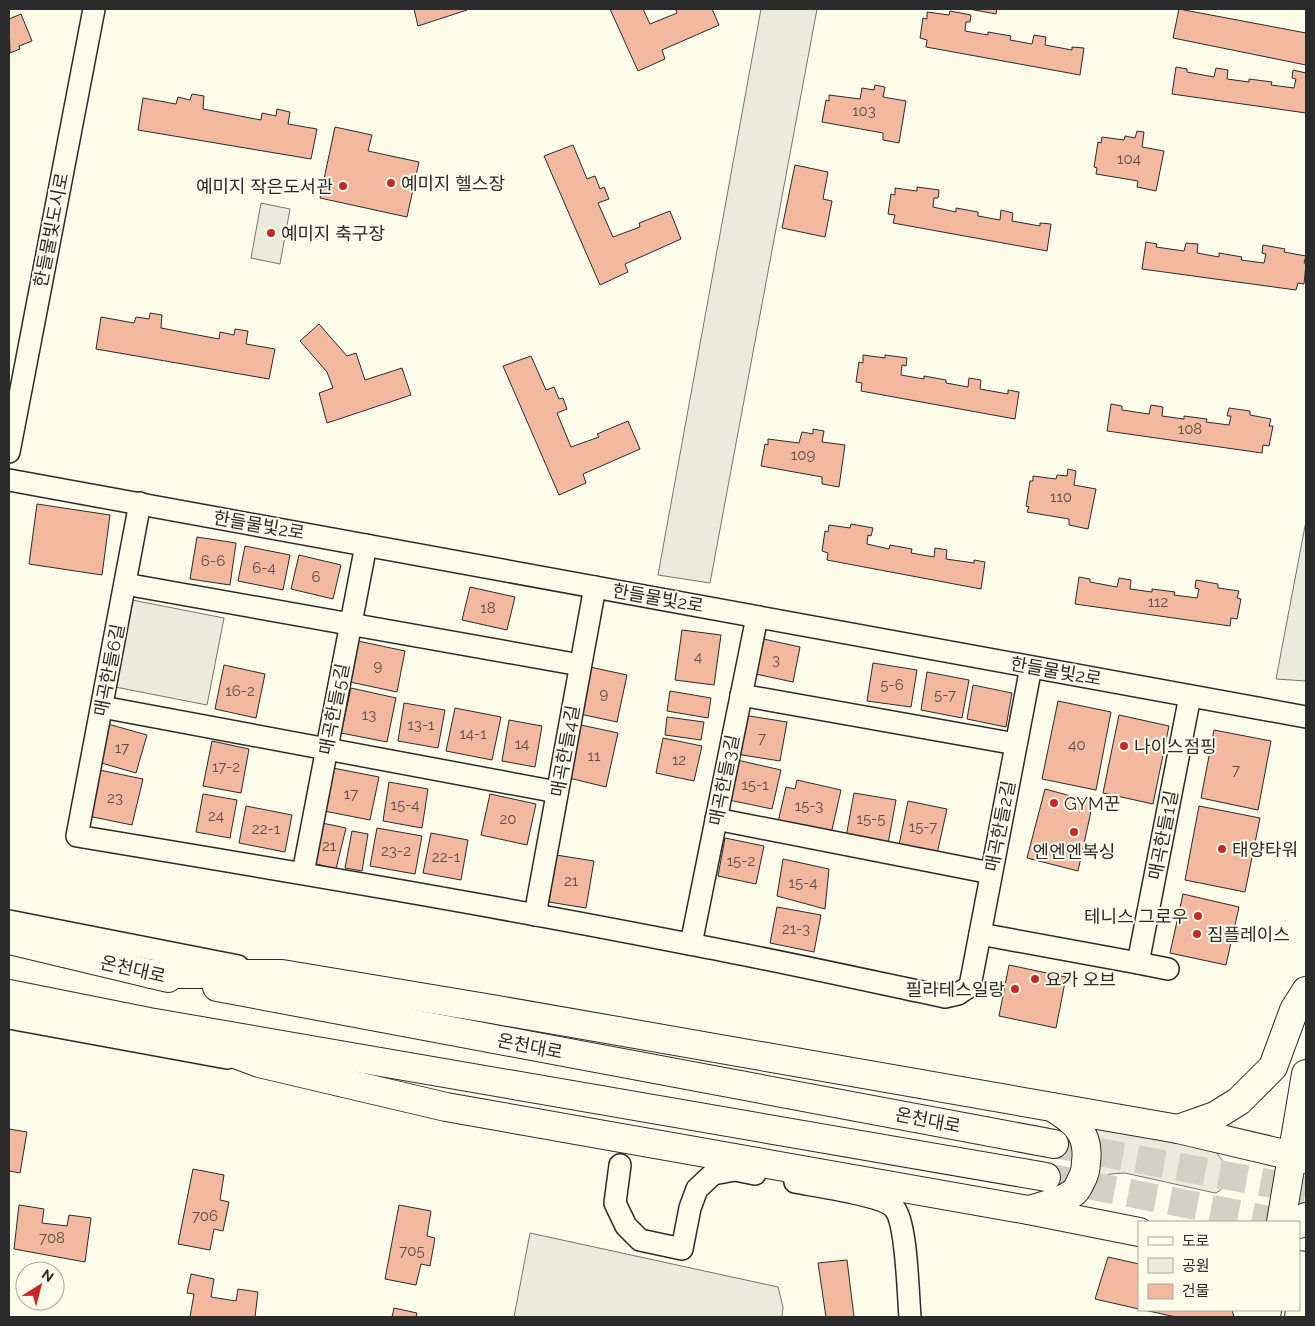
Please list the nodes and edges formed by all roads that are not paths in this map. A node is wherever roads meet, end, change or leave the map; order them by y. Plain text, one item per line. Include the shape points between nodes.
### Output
1 (94, 9) edge
2 (9, 452) edge
3 (9, 480) edge
4 (140, 504) junction
5 (366, 545) junction
6 (125, 584) junction
7 (595, 587) junction
8 (757, 617) junction
9 (351, 624) junction
10 (580, 665) junction
11 (1030, 667) junction
12 (741, 695) junction
13 (1190, 696) junction
14 (102, 707) junction
15 (1306, 717) edge
16 (1016, 744) junction
17 (327, 749) junction
18 (558, 792) junction
19 (716, 819) junction
20 (303, 873) junction
21 (991, 874) junction
22 (535, 914) junction
23 (9, 921) edge
24 (980, 934) junction
25 (9, 940) edge
26 (691, 944) junction
27 (1138, 963) junction
28 (1168, 969) dead end
29 (151, 974) junction
30 (282, 974) junction
31 (1306, 991) edge
32 (9, 994) edge
33 (9, 1018) edge
34 (149, 1022) junction
35 (259, 1063) junction
36 (1306, 1074) edge
37 (1050, 1106) junction
38 (1178, 1129) junction
39 (601, 1134) junction
40 (645, 1142) junction
41 (1054, 1144) tunnel mouth
42 (1299, 1157) edge
43 (620, 1165) junction
44 (1046, 1177) tunnel mouth
45 (1028, 1210) junction
46 (1281, 1221) edge
47 (1138, 1232) edge
48 (1306, 1279) edge
49 (910, 1317) edge
50 (1299, 1317) edge

1 - 2 street, 한들물빛도시로
3 - 4 street, 한들물빛2로
4 - 5 street, 한들물빛2로
4 - 6 street, 매곡한들6길
5 - 7 street, 한들물빛2로
5 - 9 street, 매곡한들5길
6 - 9 street
6 - 14 street, 매곡한들6길
7 - 8 street, 한들물빛2로
7 - 10 street, 매곡한들4길
8 - 11 street, 한들물빛2로
8 - 12 street, 매곡한들3길
9 - 10 street
9 - 17 street, 매곡한들5길
10 - 18 street, 매곡한들4길
11 - 13 street, 한들물빛2로
11 - 16 street, 매곡한들2길
12 - 16 street
12 - 19 street, 매곡한들3길
13 - 15 street, 한들물빛2로
13 - 27 street, 매곡한들1길
14 - 17 street
14 - 20 street, 매곡한들6길 via 78,836
16 - 21 street, 매곡한들2길
17 - 18 street
17 - 20 street, 매곡한들5길
18 - 22 street, 매곡한들4길
19 - 21 street
19 - 26 street, 매곡한들3길
20 - 22 street
21 - 24 street, 매곡한들2길
22 - 26 street
23 - 30 street
24 - 26 street, 매곡한들2길 via 970,986 945,997
24 - 27 street
25 - 29 main road, 온천대로
27 - 28 street
29 - 30 main road
29 - 41 main road, 온천대로
30 - 37 main road
31 - 38 main road via 1294,1010 1273,1068 1239,1101 1215,1116
32 - 34 main road, 온천대로
33 - 35 street
34 - 35 main road
34 - 44 main road, 온천대로
35 - 39 main road via 446,1106
36 - 42 main road
37 - 38 main road
37 - 45 main road via 1066,1115 1084,1137 1088,1151 1085,1172 1075,1192 1060,1201
38 - 42 main road
39 - 40 main road
39 - 43 street via 618,1153
40 - 43 street via 635,1146
40 - 45 main road
42 - 46 main road
43 - 49 street via 615,1203 626,1226 640,1240 682,1249 697,1190 713,1174 735,1170 882,1200 895,1208 902,1228
45 - 47 main road
48 - 50 main road

